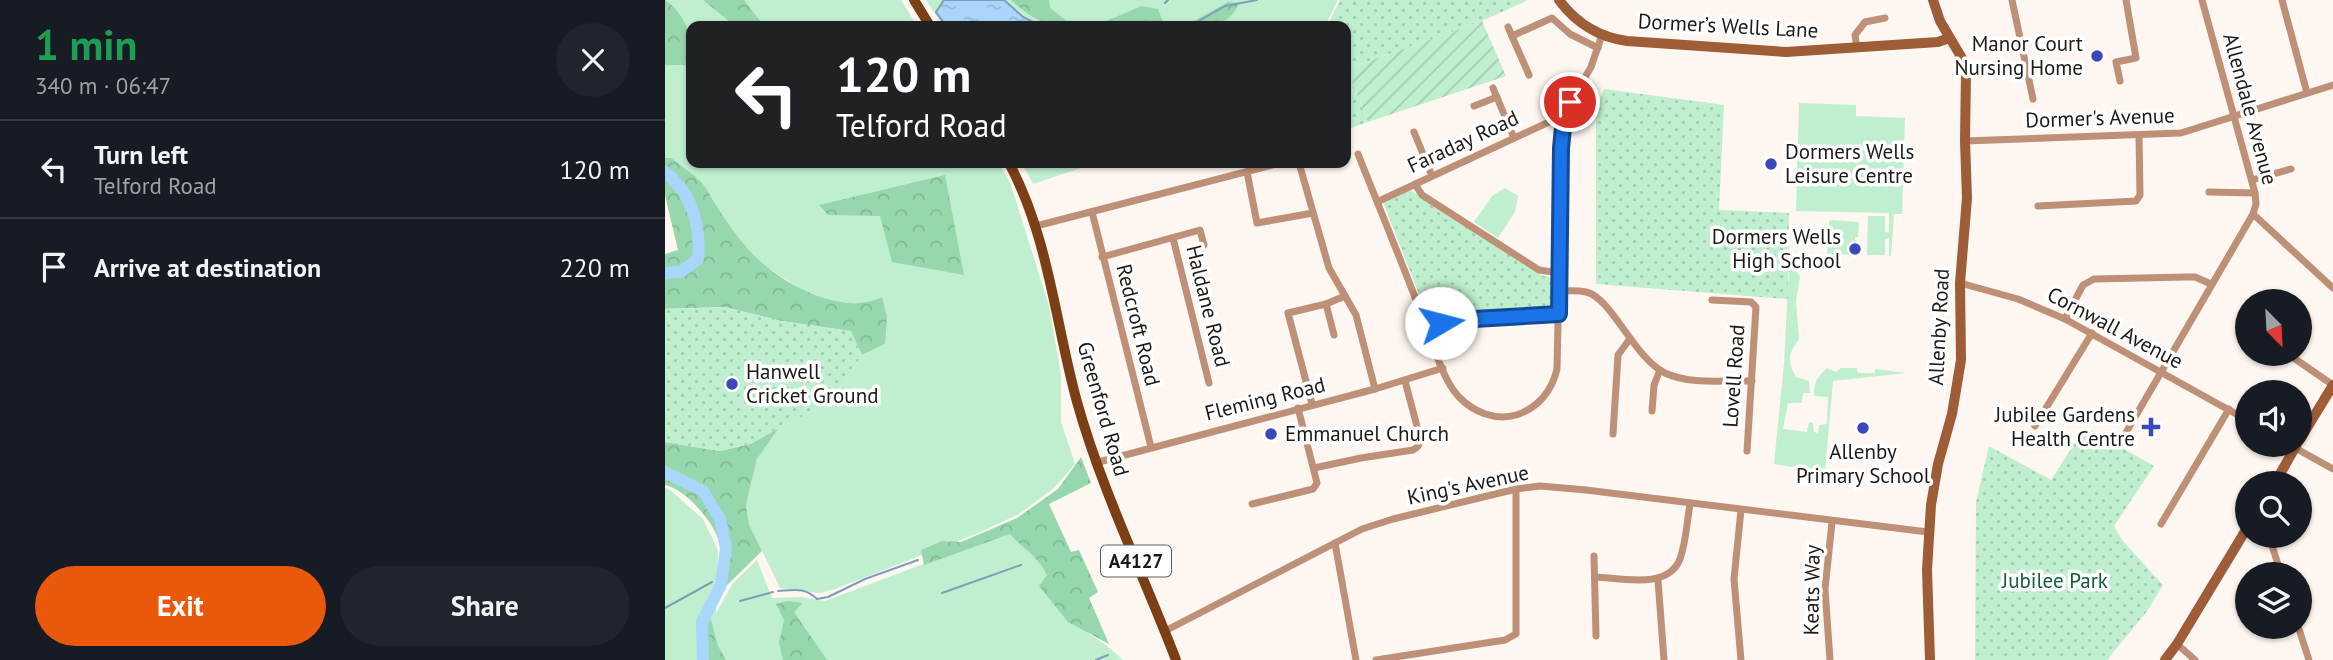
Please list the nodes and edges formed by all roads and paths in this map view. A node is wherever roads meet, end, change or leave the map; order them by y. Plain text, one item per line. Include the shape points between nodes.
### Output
1 (913, 0) edge
2 (1559, 0) edge
3 (1933, 0) edge
4 (2012, 0) edge
5 (2202, 0) edge
6 (2282, 0) edge
7 (2126, 1) edge
8 (1566, 9) junction
9 (1552, 18) junction
10 (1885, 18) dead end
11 (927, 21) edge
12 (1508, 27) dead end
13 (1602, 35) junction
14 (1512, 36) junction
15 (1949, 38) junction
16 (1598, 48) junction
17 (1857, 48) junction
18 (1529, 75) dead end
19 (2120, 81) dead end
20 (2333, 85) edge
21 (1493, 88) dead end
22 (2307, 93) junction
23 (1497, 97) junction
24 (2033, 99) dead end
25 (1474, 106) dead end
26 (2235, 117) junction
27 (1564, 118) junction
28 (1414, 132) dead end
29 (2139, 135) junction
30 (1514, 138) junction
31 (1965, 141) junction
32 (1357, 154) dead end
33 (1012, 168) edge
34 (1262, 168) edge
35 (1300, 168) edge
36 (2291, 169) dead end
37 (1247, 172) junction
38 (1432, 176) junction
39 (2252, 180) junction
40 (1415, 184) junction
41 (2209, 192) dead end
42 (2255, 194) junction
43 (1378, 201) junction
44 (2038, 206) dead end
45 (1092, 212) junction
46 (1313, 213) junction
47 (2253, 214) junction
48 (1036, 226) junction
49 (1173, 238) junction
50 (1205, 245) dead end
51 (1102, 257) junction
52 (1559, 273) junction
53 (1960, 283) junction
54 (2211, 284) junction
55 (2333, 288) edge
56 (1558, 291) junction
57 (1345, 296) junction
58 (1712, 300) dead end
59 (1326, 304) junction
60 (1559, 314) junction
61 (2065, 318) junction
62 (1427, 329) junction
63 (2092, 333) junction
64 (1334, 335) dead end
65 (1629, 340) junction
66 (2305, 366) edge
67 (1443, 368) junction
68 (1660, 370) junction
69 (2162, 372) junction
70 (1405, 381) junction
71 (1752, 381) junction
72 (1209, 383) dead end
73 (2333, 385) edge
74 (1375, 389) junction
75 (1312, 404) junction
76 (1297, 408) junction
77 (2228, 409) junction
78 (1652, 411) dead end
79 (2235, 413) edge
80 (2312, 418) edge
81 (2035, 426) dead end
82 (1613, 434) dead end
83 (2124, 436) dead end
84 (1151, 447) junction
85 (1747, 452) dead end
86 (2312, 456) edge
87 (1095, 463) junction
88 (1314, 468) junction
89 (2333, 469) edge
90 (1516, 489) junction
91 (1252, 504) dead end
92 (1690, 504) junction
93 (1741, 510) junction
94 (1832, 522) junction
95 (2161, 524) dead end
96 (1929, 532) junction
97 (1335, 543) junction
98 (2235, 548) edge
99 (1594, 556) dead end
100 (1595, 577) junction
101 (1658, 579) junction
102 (1165, 632) junction
103 (1596, 636) dead end
104 (2302, 639) edge
105 (2177, 644) junction
106 (1176, 660) edge
107 (1356, 660) edge
108 (1376, 660) edge
109 (1664, 660) edge
110 (1741, 660) edge
111 (1830, 660) edge
112 (1930, 660) edge
113 (2165, 660) edge
114 (2195, 660) edge
115 (2309, 660) edge

1 - 11 main road
2 - 8 street, Dormer’s Wells Lane
3 - 15 street, Allenby Road
4 - 24 street
5 - 26 street, Allendale Avenue
6 - 22 street
7 - 19 street via 2136,58 2116,62
8 - 9 street
8 - 13 street, Dormer’s Wells Lane
9 - 14 street
9 - 16 street via 1570,34
10 - 17 street via 1865,22 1855,35
12 - 14 street
13 - 16 street
13 - 17 street, Dormer’s Wells Lane via 1757,51
14 - 18 street
15 - 17 street, Dormer’s Wells Lane
15 - 31 street, Allenby Road via 1966,71
16 - 27 street
20 - 22 street, Dormer's Avenue
21 - 23 street
22 - 26 street, Dormer's Avenue
23 - 25 street
23 - 30 street
26 - 29 street, Dormer's Avenue via 2181,133
26 - 39 street, Allendale Avenue
27 - 30 street, Faraday Road
27 - 52 street
28 - 38 street
29 - 31 street, Dormer's Avenue
29 - 44 street via 2140,195 2136,201
30 - 38 street, Faraday Road
31 - 53 street, Allenby Road via 1967,209
32 - 43 street
33 - 48 main road, Greenford Road / A4127
34 - 37 street
35 - 46 street
36 - 39 street
37 - 45 street
37 - 46 street via 1257,223
38 - 40 street, Faraday Road
39 - 42 street, Allendale Avenue
40 - 43 street, Faraday Road
40 - 52 street via 1431,202 1539,270
41 - 42 street
42 - 47 street, Allendale Avenue
43 - 62 street
45 - 48 street
45 - 51 street, Redcroft Road
46 - 57 street via 1329,268
47 - 54 street, Allendale Avenue
47 - 55 street
48 - 87 main road, Greenford Road / A4127
49 - 50 street, Haldane Road via 1201,230
49 - 51 street, Haldane Road
49 - 72 street, Haldane Road
51 - 84 street, Redcroft Road
52 - 56 street
53 - 61 street, Cornwall Avenue
53 - 96 street, Allenby Road via 1960,367 1934,482
54 - 61 street via 2195,277 2094,279 2083,285
54 - 69 street, Allendale Avenue
56 - 60 street
56 - 65 street via 1593,295
57 - 59 street
57 - 74 street via 1356,315
58 - 71 street, Lovell Road via 1751,302 1756,307
59 - 64 street
59 - 75 street via 1288,313
60 - 62 street via 1451,320
60 - 67 street via 1555,376 1543,397 1523,412 1499,417 1476,410 1455,393
61 - 63 street, Cornwall Avenue
62 - 67 street
63 - 69 street, Cornwall Avenue
63 - 81 street
65 - 68 street
65 - 82 street via 1618,355
66 - 73 street
67 - 70 street, Fleming Road
68 - 71 street via 1683,378
68 - 78 street
69 - 77 street, Cornwall Avenue
69 - 83 street, Allendale Avenue
70 - 74 street, Fleming Road
70 - 88 street via 1418,447
71 - 85 street, Lovell Road
73 - 80 street
74 - 75 street, Fleming Road
75 - 76 street, Fleming Road
76 - 84 street, Fleming Road
76 - 88 street
77 - 79 street, Cornwall Avenue
77 - 95 street
84 - 87 street, Fleming Road
86 - 89 street
87 - 102 main road, Greenford Road / A4127
88 - 91 street via 1317,483 1313,489
90 - 92 street, King's Avenue via 1540,486
90 - 97 street, King's Avenue via 1393,519
90 - 108 street via 1516,634 1505,640
92 - 93 street, King's Avenue
92 - 101 street via 1679,560 1671,573
93 - 94 street, King's Avenue
93 - 110 street via 1734,579
94 - 96 street, King's Avenue
94 - 111 street, Keats Way via 1825,589
96 - 112 street, Allenby Road
97 - 102 street, King's Avenue
97 - 107 street
98 - 105 street
99 - 100 street
100 - 101 street
100 - 103 street
101 - 109 street
102 - 106 main road, Greenford Road / A4127
104 - 115 street
105 - 113 street
105 - 114 street

